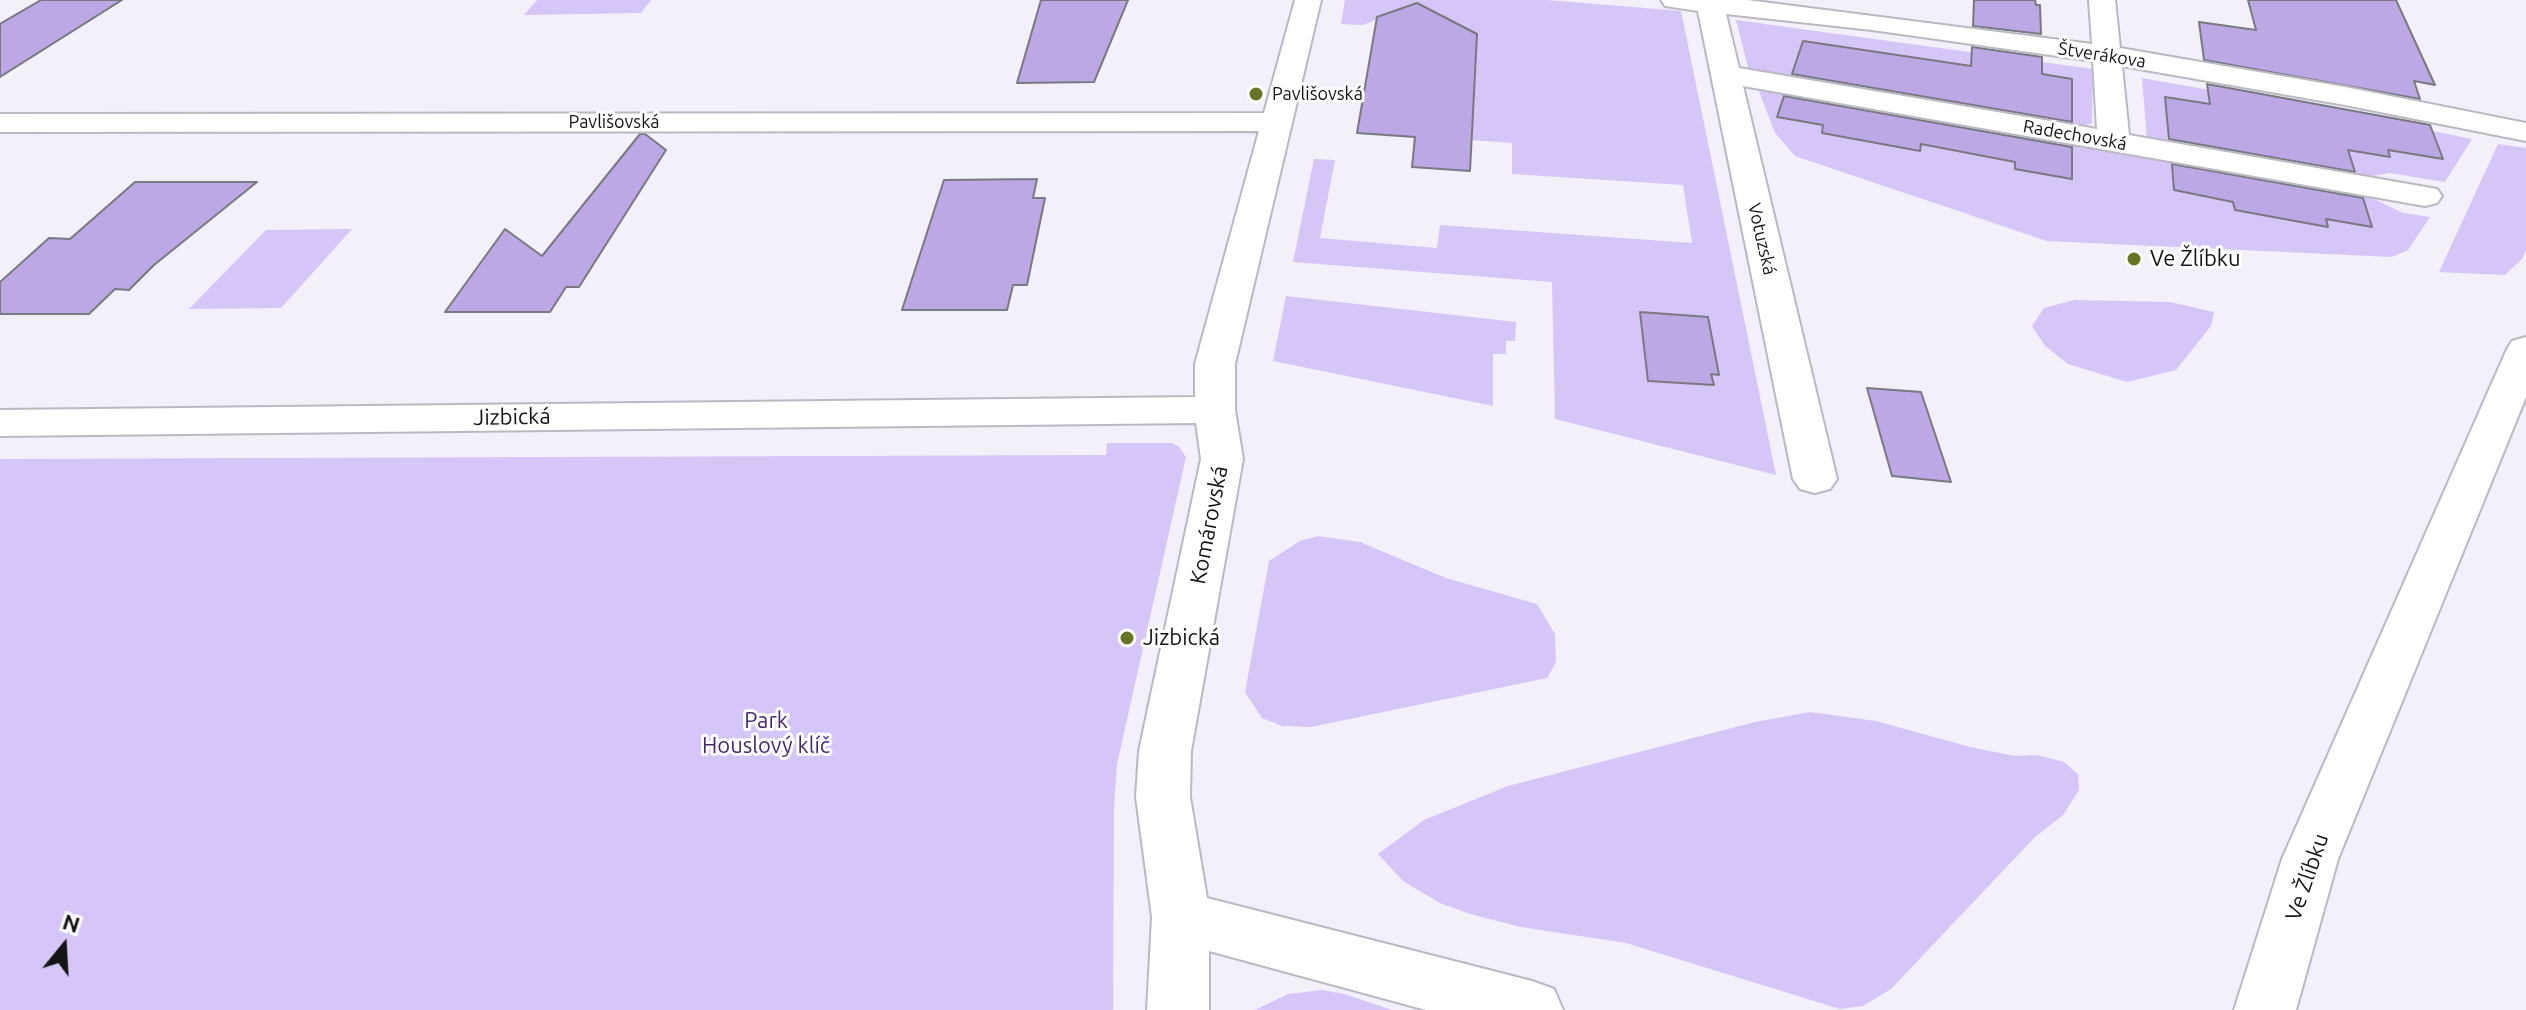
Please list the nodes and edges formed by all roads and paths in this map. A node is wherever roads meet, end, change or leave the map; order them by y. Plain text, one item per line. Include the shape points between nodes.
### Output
1 (1308, 0) edge
2 (1674, 0) edge
3 (2102, 0) edge
4 (1709, 1) edge
5 (2109, 55) junction
6 (1725, 74) junction
7 (1277, 122) junction
8 (0, 123) edge
9 (2526, 132) edge
10 (2114, 142) junction
11 (2425, 196) dead end
12 (2526, 349) edge
13 (1215, 410) junction
14 (0, 423) edge
15 (1815, 479) dead end
16 (1181, 917) junction
17 (1178, 1010) edge
18 (1532, 1010) edge
19 (2265, 1010) edge

1 - 7 street, Komárovská
2 - 4 street, Štverákova
3 - 5 street
4 - 5 street, Štverákova
4 - 6 street, Votuzská
5 - 9 street, Štverákova
5 - 10 street
6 - 10 street, Radechovská
6 - 15 street, Votuzská
7 - 8 street, Pavlišovská
7 - 13 street, Komárovská via 1215,364
10 - 11 street, Radechovská
12 - 19 street, Ve Žlíbku via 2310,859
13 - 14 street, Jizbická
13 - 16 street, Komárovská via 1222,459 1165,751 1163,797
16 - 17 street, Komárovská
16 - 18 street

